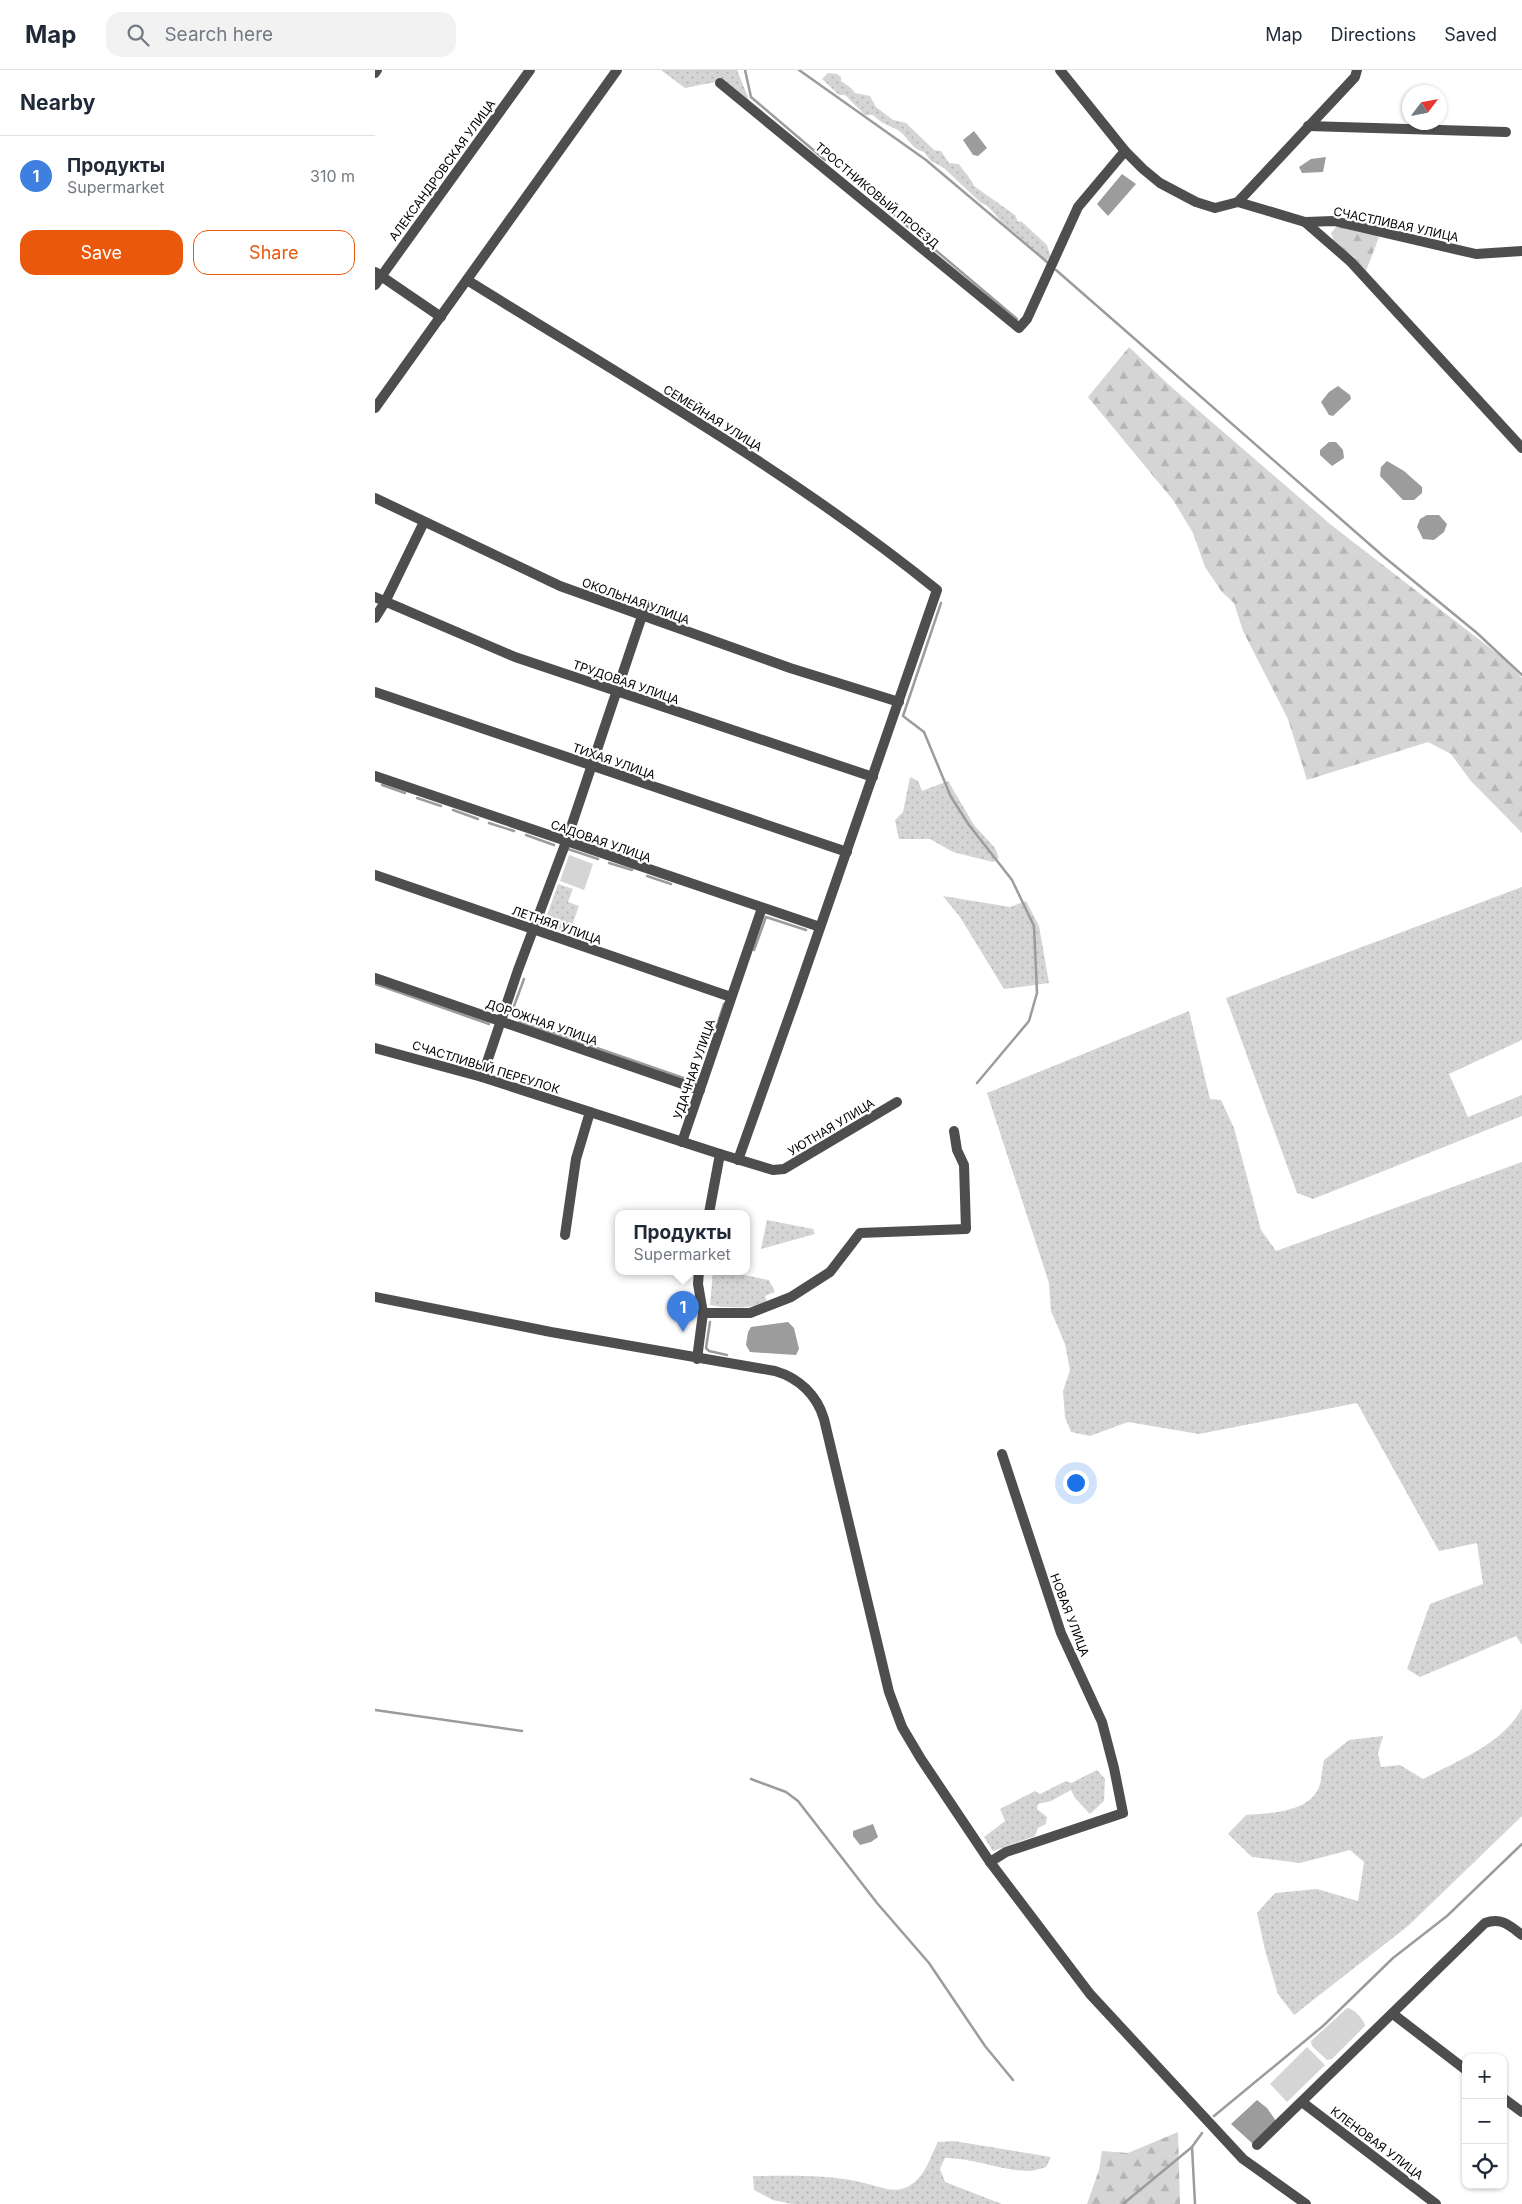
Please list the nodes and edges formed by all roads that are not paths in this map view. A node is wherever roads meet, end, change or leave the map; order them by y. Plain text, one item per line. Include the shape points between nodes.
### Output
1 (529, 70) edge
2 (1060, 70) edge
3 (1357, 70) edge
4 (615, 71) edge
5 (720, 83) dead end
6 (1308, 126) junction
7 (1506, 132) dead end
8 (1125, 151) junction
9 (1238, 202) junction
10 (1305, 222) junction
11 (1522, 251) edge
12 (377, 278) edge
13 (467, 280) junction
14 (441, 317) junction
15 (375, 408) edge
16 (1522, 448) edge
17 (375, 498) edge
18 (424, 522) junction
19 (375, 597) edge
20 (385, 602) junction
21 (646, 604) dead end
22 (643, 617) junction
23 (375, 618) edge
24 (375, 692) edge
25 (617, 692) junction
26 (899, 702) junction
27 (591, 767) junction
28 (375, 776) edge
29 (873, 777) junction
30 (566, 842) junction
31 (847, 852) junction
32 (375, 876) edge
33 (761, 908) junction
34 (820, 928) junction
35 (533, 929) junction
36 (375, 978) edge
37 (731, 997) junction
38 (500, 1021) junction
39 (375, 1048) edge
40 (482, 1077) junction
41 (700, 1090) junction
42 (897, 1102) dead end
43 (590, 1112) junction
44 (954, 1130) dead end
45 (682, 1142) junction
46 (720, 1154) junction
47 (737, 1160) junction
48 (710, 1210) edge
49 (565, 1235) dead end
50 (699, 1275) edge
51 (375, 1297) edge
52 (703, 1312) junction
53 (697, 1359) junction
54 (1002, 1454) dead end
55 (990, 1862) junction
56 (1522, 1935) edge
57 (1393, 2014) junction
58 (1462, 2067) edge
59 (1504, 2099) edge
60 (1301, 2102) junction
61 (1522, 2112) edge
62 (1257, 2145) dead end
63 (1306, 2204) edge
64 (1436, 2204) edge

1 - 12 street, АЛЕКСАНДРОВСКАЯ УЛИЦА
2 - 8 street
3 - 6 street via 1355,77
4 - 13 street
5 - 8 street, ТРОСТНИКОВЫЙ ПРОЕЗД via 1016,328 1023,326 1027,319 1078,207
6 - 7 street
6 - 9 street
8 - 9 street via 1160,183 1196,202 1215,208
9 - 10 street, СЧАСТЛИВАЯ УЛИЦА
10 - 11 street, СЧАСТЛИВАЯ УЛИЦА via 1334,221 1476,254
10 - 16 street via 1351,262
12 - 14 street
13 - 14 street
13 - 26 street, СЕМЕЙНАЯ УЛИЦА via 813,497 937,590
14 - 15 street
17 - 18 street, ОКОЛЬНАЯ УЛИЦА
18 - 20 street
18 - 22 street, ОКОЛЬНАЯ УЛИЦА via 560,586
19 - 20 street, ТРУДОВАЯ УЛИЦА
20 - 23 street
20 - 25 street, ТРУДОВАЯ УЛИЦА via 515,656
21 - 22 street
22 - 25 street
22 - 26 street, ОКОЛЬНАЯ УЛИЦА
24 - 27 street, ТИХАЯ УЛИЦА
25 - 27 street
25 - 29 street, ТРУДОВАЯ УЛИЦА
26 - 29 street
27 - 30 street
27 - 31 street, ТИХАЯ УЛИЦА
28 - 30 street, САДОВАЯ УЛИЦА
29 - 31 street
30 - 33 street, САДОВАЯ УЛИЦА
30 - 35 street
31 - 34 street
32 - 35 street, ЛЕТНЯЯ УЛИЦА
33 - 34 street, САДОВАЯ УЛИЦА
33 - 37 street, УДАЧНАЯ УЛИЦА
34 - 47 street
35 - 37 street, ЛЕТНЯЯ УЛИЦА
35 - 38 street
36 - 38 street, ДОРОЖНАЯ УЛИЦА
37 - 41 street, УДАЧНАЯ УЛИЦА
38 - 40 street
38 - 41 street, ДОРОЖНАЯ УЛИЦА
39 - 40 street, СЧАСТЛИВЫЙ ПЕРЕУЛОК
40 - 43 street, СЧАСТЛИВЫЙ ПЕРЕУЛОК
41 - 45 street, УДАЧНАЯ УЛИЦА
42 - 47 street, УЮТНАЯ УЛИЦА via 784,1169 773,1170
43 - 45 street, СЧАСТЛИВЫЙ ПЕРЕУЛОК
43 - 49 street via 577,1159
44 - 52 street via 957,1150 964,1165 966,1229 860,1233 830,1272 791,1297 750,1313
45 - 46 street
46 - 47 street, УЮТНАЯ УЛИЦА
46 - 48 street
50 - 52 street
51 - 53 street
52 - 53 street
53 - 55 street via 781,1373 799,1382 816,1401 824,1419 891,1701 915,1751
54 - 55 street, НОВАЯ УЛИЦА via 1061,1633 1103,1722 1123,1814 1006,1852
55 - 63 street via 1090,1994 1243,2159
56 - 57 street via 1504,1921 1485,1923
57 - 58 street
57 - 60 street
59 - 61 street
60 - 62 street
60 - 64 street, КЛЕНОВАЯ УЛИЦА

